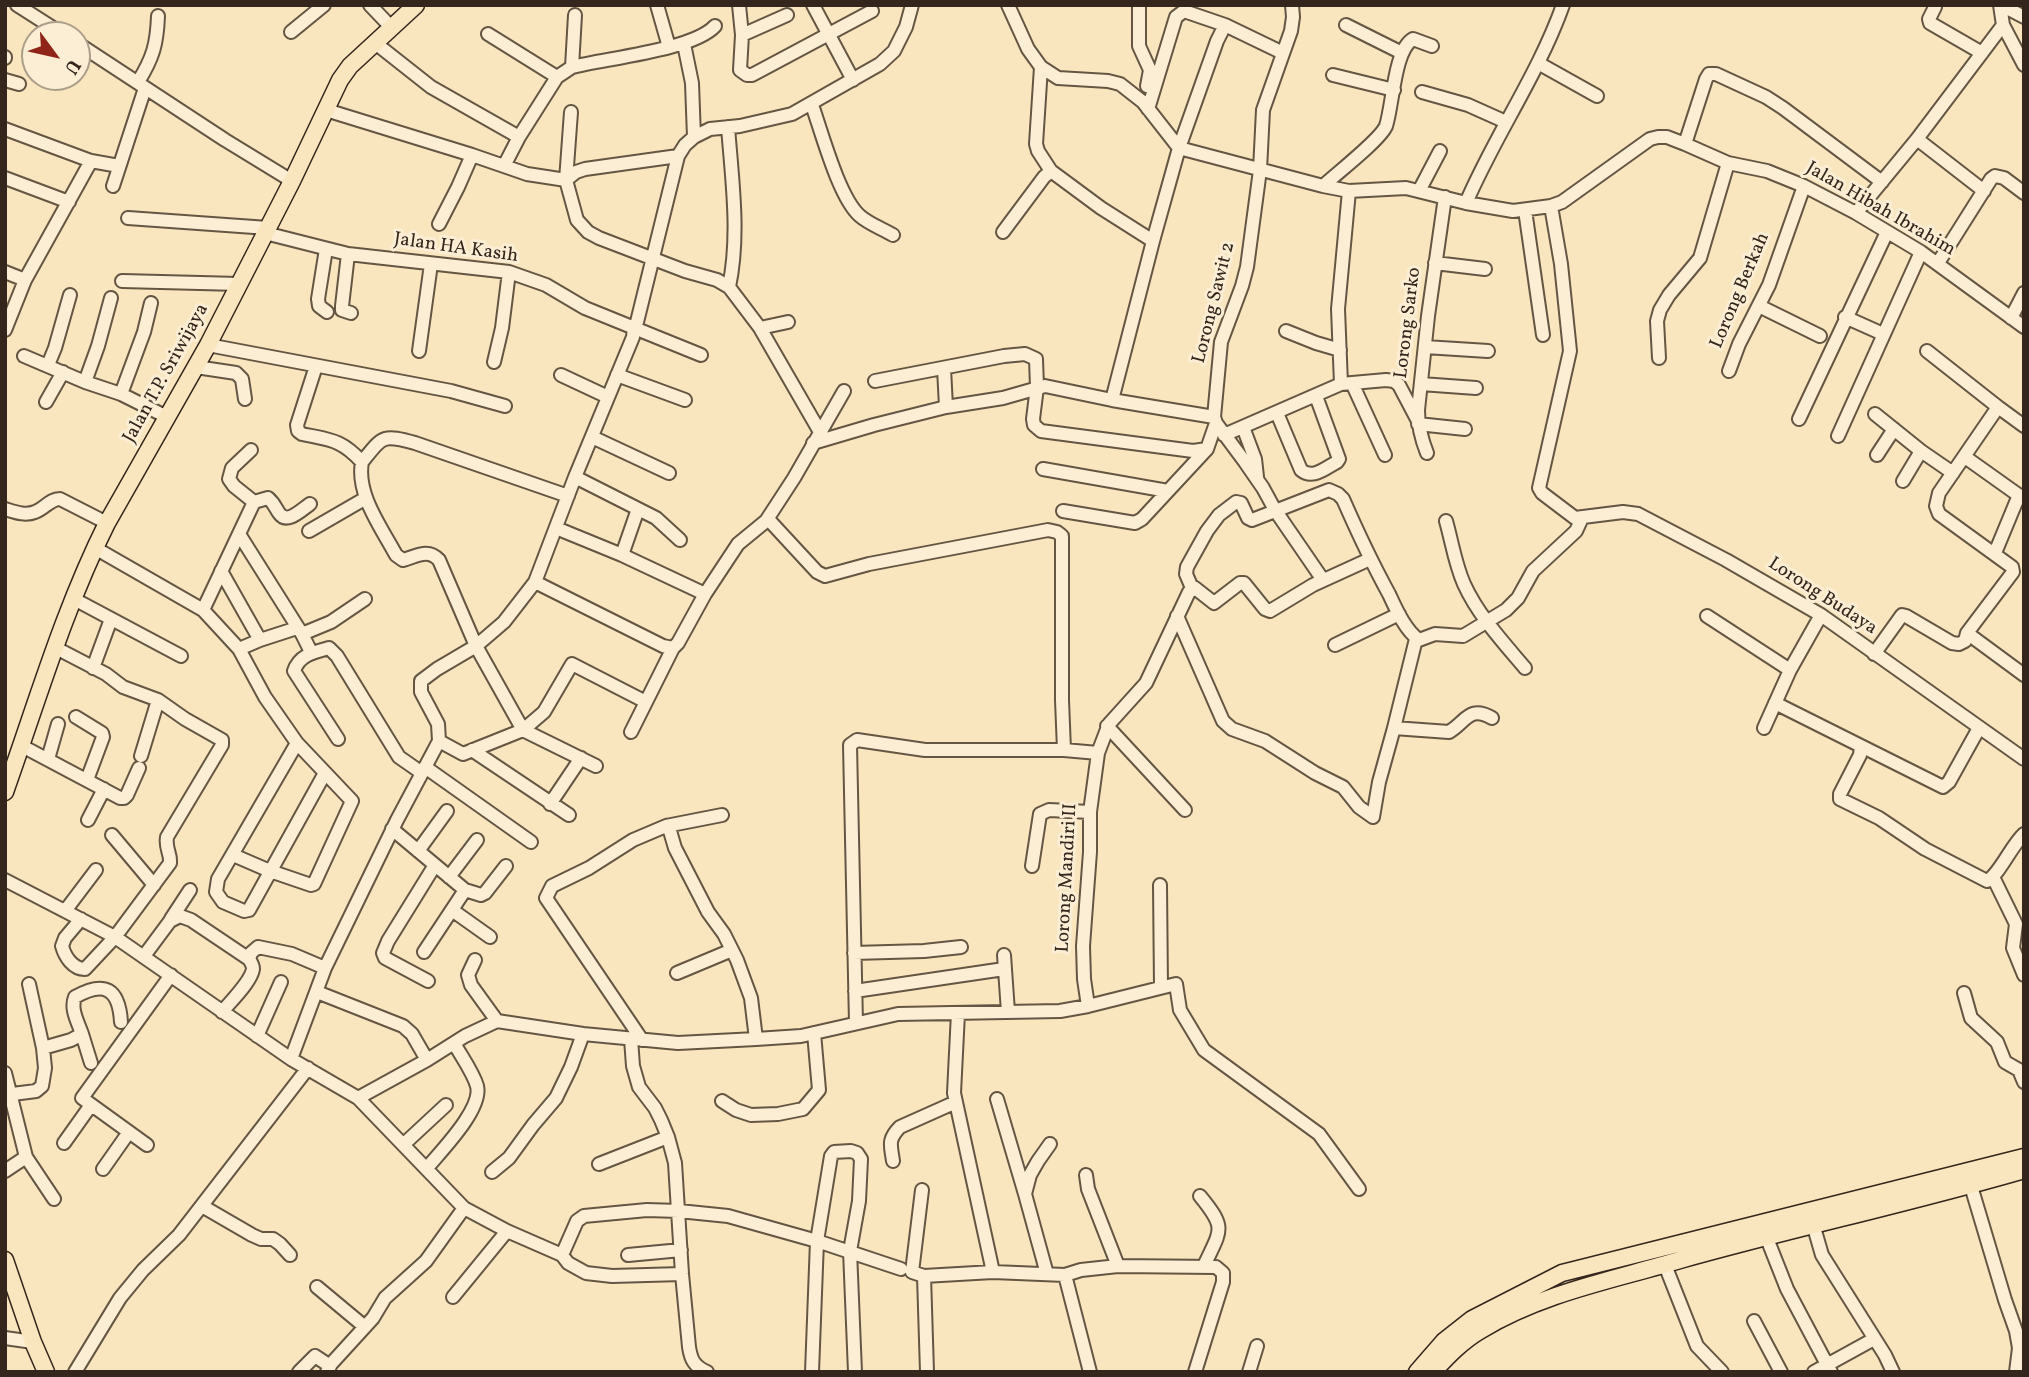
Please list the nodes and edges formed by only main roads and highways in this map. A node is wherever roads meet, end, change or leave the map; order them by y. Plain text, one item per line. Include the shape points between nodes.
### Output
1 (415, 5) edge
2 (9, 765) edge
3 (5, 792) edge
4 (2024, 1157) edge
5 (2024, 1170) edge
6 (1802, 1222) junction
7 (5, 1260) edge
8 (46, 1372) edge
9 (1417, 1372) edge
10 (1433, 1372) edge

1 - 2 main road, Jalan T.P. Sriwijaya via 340,80 208,345 107,523 41,683 22,746
2 - 3 main road, Jalan T.P. Sriwijaya
4 - 6 main road
5 - 6 main road
6 - 9 main road via 1562,1273 1472,1319 1444,1341
6 - 10 main road via 1518,1311 1479,1331
7 - 8 main road

